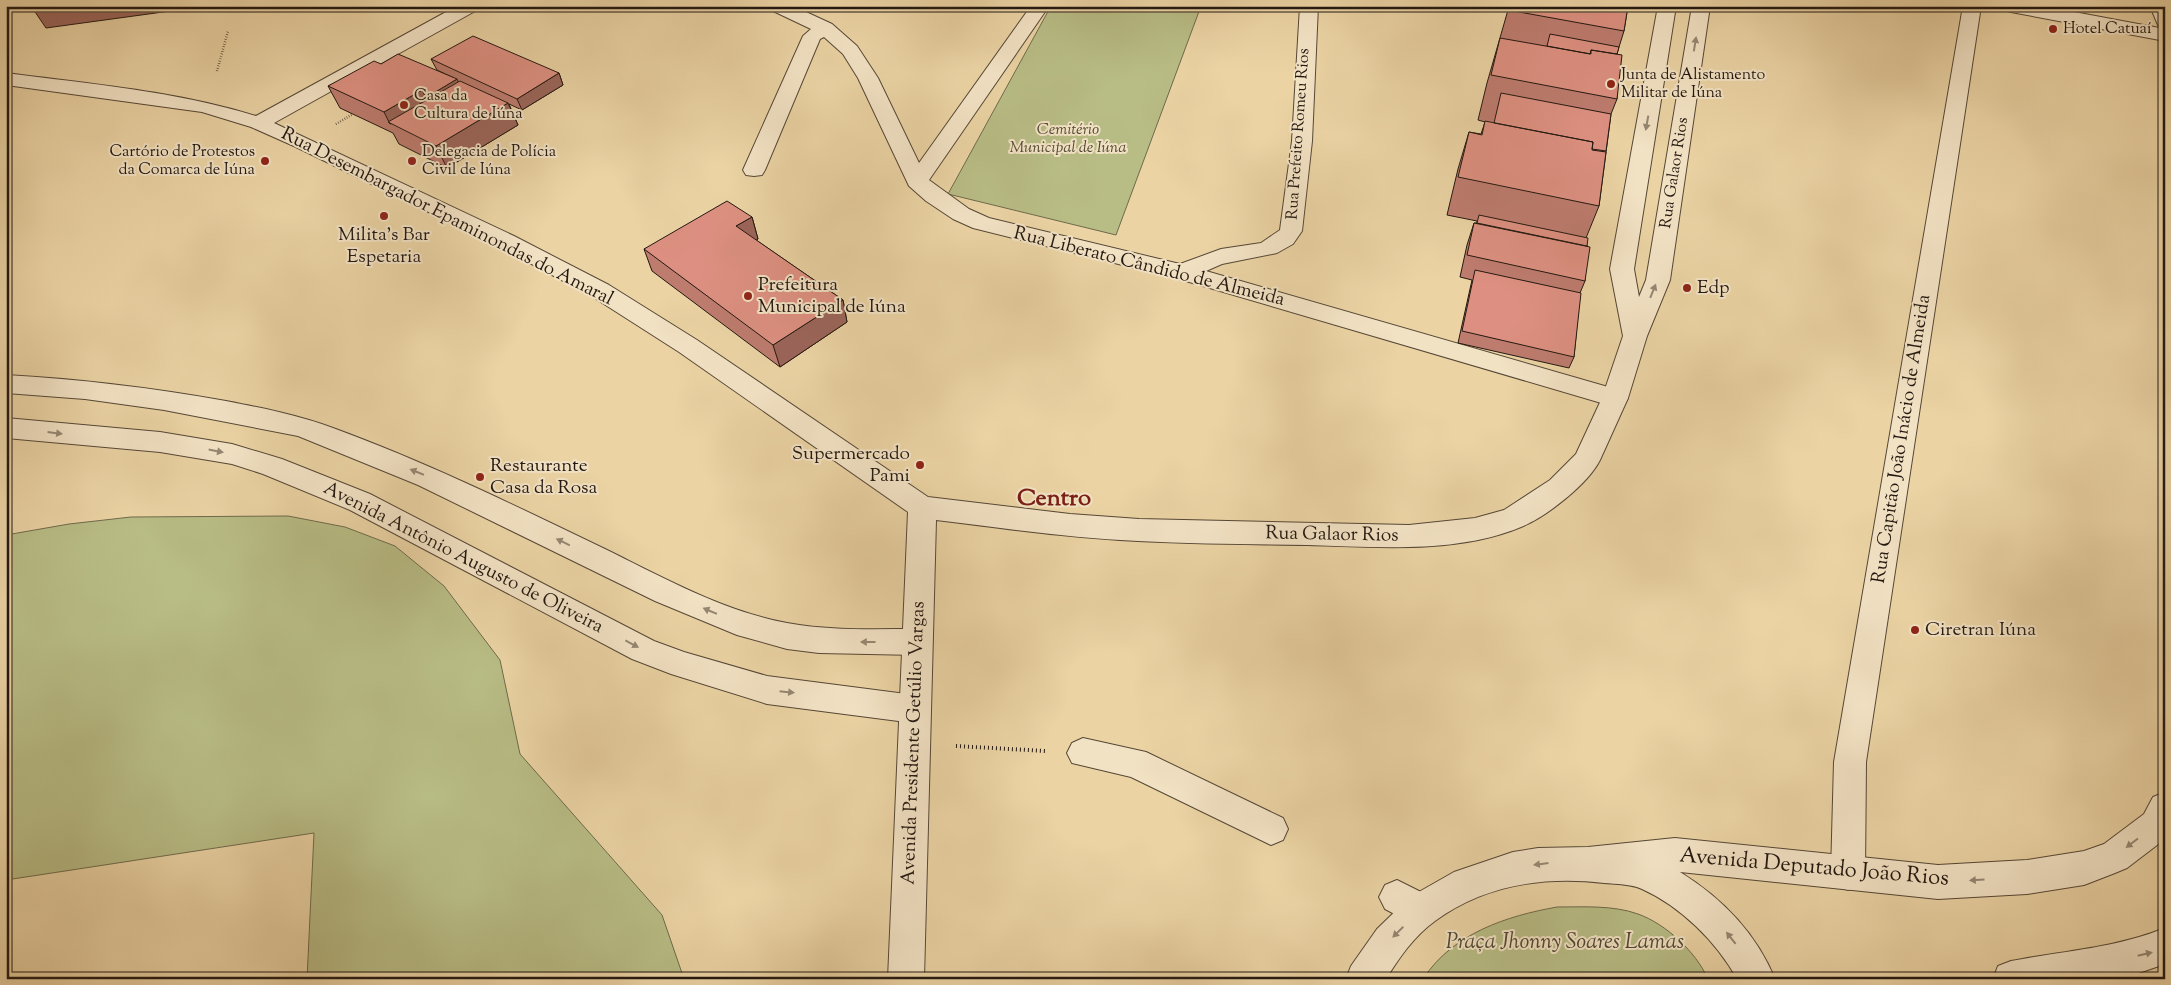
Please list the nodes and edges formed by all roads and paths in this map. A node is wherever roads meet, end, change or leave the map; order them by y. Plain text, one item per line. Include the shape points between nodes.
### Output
1 (471, 6) edge
2 (777, 6) edge
3 (1040, 6) edge
4 (1309, 6) edge
5 (1667, 6) edge
6 (1701, 6) edge
7 (1972, 6) edge
8 (2011, 6) edge
9 (2159, 6) edge
10 (2165, 21) edge
11 (825, 28) junction
12 (228, 31) dead end
13 (2165, 36) edge
14 (217, 71) dead end
15 (6, 79) edge
16 (353, 114) edge
17 (258, 123) junction
18 (332, 126) dead end
19 (754, 170) dead end
20 (917, 181) junction
21 (1182, 272) junction
22 (1635, 336) junction
23 (6, 384) edge
24 (1614, 398) junction
25 (6, 428) edge
26 (922, 507) junction
27 (917, 642) junction
28 (914, 709) junction
29 (913, 744) junction
30 (1084, 753) joint
31 (2165, 808) edge
32 (1271, 829) dead end
33 (1590, 863) junction
34 (1848, 873) junction
35 (2165, 946) edge
36 (2104, 970) edge
37 (906, 979) edge
38 (1364, 979) edge
39 (1757, 979) edge
40 (2011, 979) edge

1 - 17 street
2 - 11 street, Rua Liberato Cândido de Almeida
3 - 20 street
4 - 21 street, Rua Prefeito Romeu Rios via 1302,141 1292,231 1275,247 1224,256
5 -> 22 street, Rua Galaor Rios via 1622,269
22 -> 6 street, Rua Galaor Rios via 1658,280
7 - 34 street, Rua Capitão João Inácio de Almeida via 1850,762
8 - 13 street
9 - 10 street
11 - 19 street via 812,36
11 - 20 street, Rua Liberato Cândido de Almeida via 850,50 868,78
12 - 14 path
15 - 17 street, Rua Desembargador Epaminondas do Amaral via 168,100 206,107
16 - 18 path
17 - 26 street, Rua Desembargador Epaminondas do Amaral via 497,237 601,291 688,346
20 - 21 street, Rua Liberato Cândido de Almeida via 947,205 980,223
21 - 24 street, Rua Liberato Cândido de Almeida
22 - 24 street, Rua Galaor Rios
27 -> 23 street via 814,640 785,636 725,617 676,597 422,474 313,431 188,404
24 - 26 street, Rua Galaor Rios via 1587,460 1560,488 1512,519 1475,529 1409,536 1202,532 1070,525
25 -> 28 street, Avenida Antônio Augusto de Oliveira via 160,442 232,454 263,463 360,502 666,659 767,690
26 - 27 street, Avenida Presidente Getúlio Vargas
27 - 28 street, Avenida Presidente Getúlio Vargas
28 - 29 street, Avenida Presidente Getúlio Vargas
29 - 30 path
29 - 37 street, Avenida Presidente Getúlio Vargas
30 - 32 street via 1134,763
31 -> 34 street, Avenida Deputado João Rios via 2156,825 2115,856 2084,868 2027,877 1938,882
33 - 34 street, Avenida Deputado João Rios via 1675,855
33 -> 38 street via 1544,864 1499,871 1409,904
39 -> 33 street via 1748,960 1720,924 1686,895 1645,872
36 -> 35 street
36 - 40 street

